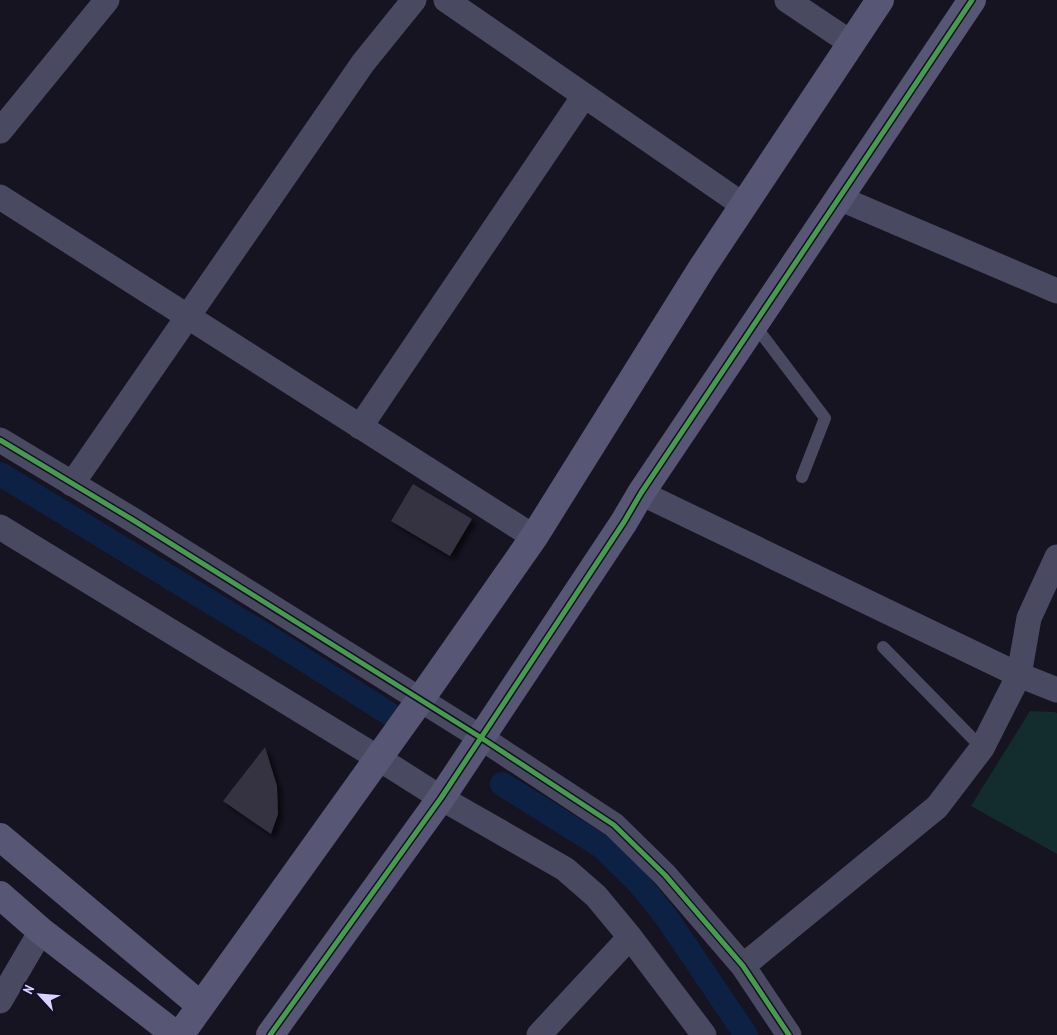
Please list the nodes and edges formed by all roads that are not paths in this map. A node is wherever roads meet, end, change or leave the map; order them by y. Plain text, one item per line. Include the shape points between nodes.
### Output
1 (107, 0) edge
2 (414, 0) edge
3 (446, 0) edge
4 (787, 0) edge
5 (880, 0) edge
6 (972, 0) edge
7 (851, 43) junction
8 (584, 96) junction
9 (0, 131) edge
10 (0, 197) edge
11 (839, 198) junction
12 (743, 206) junction
13 (1057, 291) edge
14 (187, 317) junction
15 (754, 324) junction
16 (360, 427) junction
17 (0, 440) edge
18 (802, 476) dead end
19 (72, 484) junction
20 (641, 493) junction
21 (0, 526) edge
22 (534, 537) junction
23 (1057, 557) edge
24 (883, 647) dead end
25 (1019, 675) junction
26 (1057, 690) edge
27 (420, 700) junction
28 (480, 737) junction
29 (982, 748) junction
30 (378, 758) junction
31 (441, 798) junction
32 (0, 837) edge
33 (0, 895) edge
34 (41, 931) junction
35 (630, 937) junction
36 (743, 966) junction
37 (0, 1001) edge
38 (200, 1005) junction
39 (178, 1035) edge
40 (270, 1035) edge
41 (539, 1035) edge
42 (704, 1035) edge
43 (789, 1035) edge

1 - 9 street
2 - 14 street via 363,63
3 - 8 street
4 - 7 street
5 - 7 street
6 - 11 street
7 - 12 street
8 - 12 street
8 - 16 street
10 - 14 street
11 - 13 street
11 - 15 street
12 - 22 street
14 - 16 street
14 - 19 street
15 - 18 lane via 825,418
15 - 20 street
16 - 22 street
17 - 19 street
19 - 27 street
20 - 25 street
20 - 28 street
21 - 30 street
22 - 27 street
23 - 25 street via 1029,618
24 - 29 lane
25 - 26 street
25 - 29 street
27 - 28 street
27 - 30 street
28 - 31 street
28 - 36 street via 614,825 665,875
29 - 36 street via 937,807
30 - 31 street
30 - 38 street
31 - 35 street via 565,869 596,896
31 - 40 street
32 - 38 street
33 - 34 street
34 - 37 street
34 - 39 street
35 - 41 street
35 - 42 street
36 - 43 street
38 - 39 street

